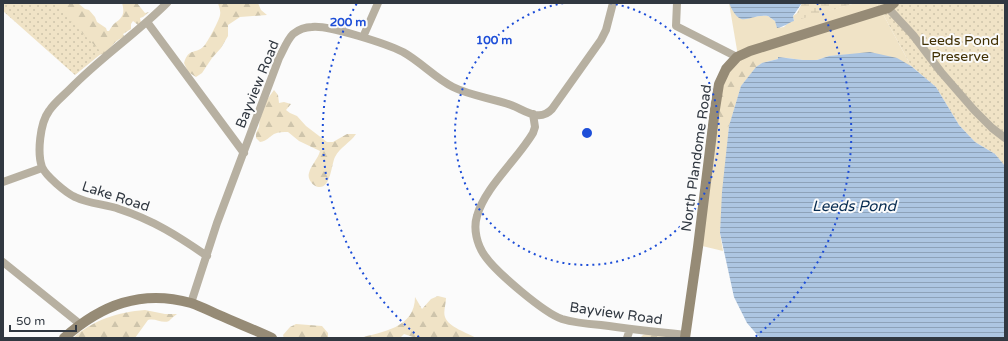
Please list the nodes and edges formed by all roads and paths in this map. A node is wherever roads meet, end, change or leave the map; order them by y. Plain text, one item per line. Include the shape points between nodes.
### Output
1 (167, 3) edge
2 (378, 3) edge
3 (613, 3) edge
4 (677, 3) edge
5 (891, 6) edge
6 (147, 22) junction
7 (363, 37) junction
8 (737, 57) junction
9 (533, 114) junction
10 (1005, 138) edge
11 (244, 153) junction
12 (42, 168) junction
13 (3, 182) edge
14 (207, 256) junction
15 (3, 262) edge
16 (191, 303) junction
17 (80, 324) junction
18 (630, 329) junction
19 (686, 336) edge
20 (64, 338) edge
21 (272, 338) edge
22 (627, 338) edge

1 - 6 street
2 - 7 street
3 - 9 street via 606,30 594,52 550,112 543,115
4 - 8 street via 676,26
5 - 8 main road, North Plandome Road
5 - 10 street via 941,72 974,110
6 - 11 street
6 - 12 street via 81,78 49,110 41,132
7 - 9 street, Bayview Road via 402,52 446,84
7 - 11 street, Bayview Road via 312,26 293,34 280,58
8 - 19 main road, North Plandome Road via 726,69 719,84
9 - 18 street, Bayview Road via 533,133 479,208 476,217 476,236 479,246 498,270 552,314 571,321
11 - 14 street, Bayview Road
12 - 13 street
12 - 14 street, Lake Road via 67,193 149,220
14 - 16 street, Bayview Road
15 - 17 street
16 - 17 main road via 161,299 135,300 108,307
16 - 21 main road
17 - 20 main road
18 - 19 street, Bayview Road
18 - 22 street

